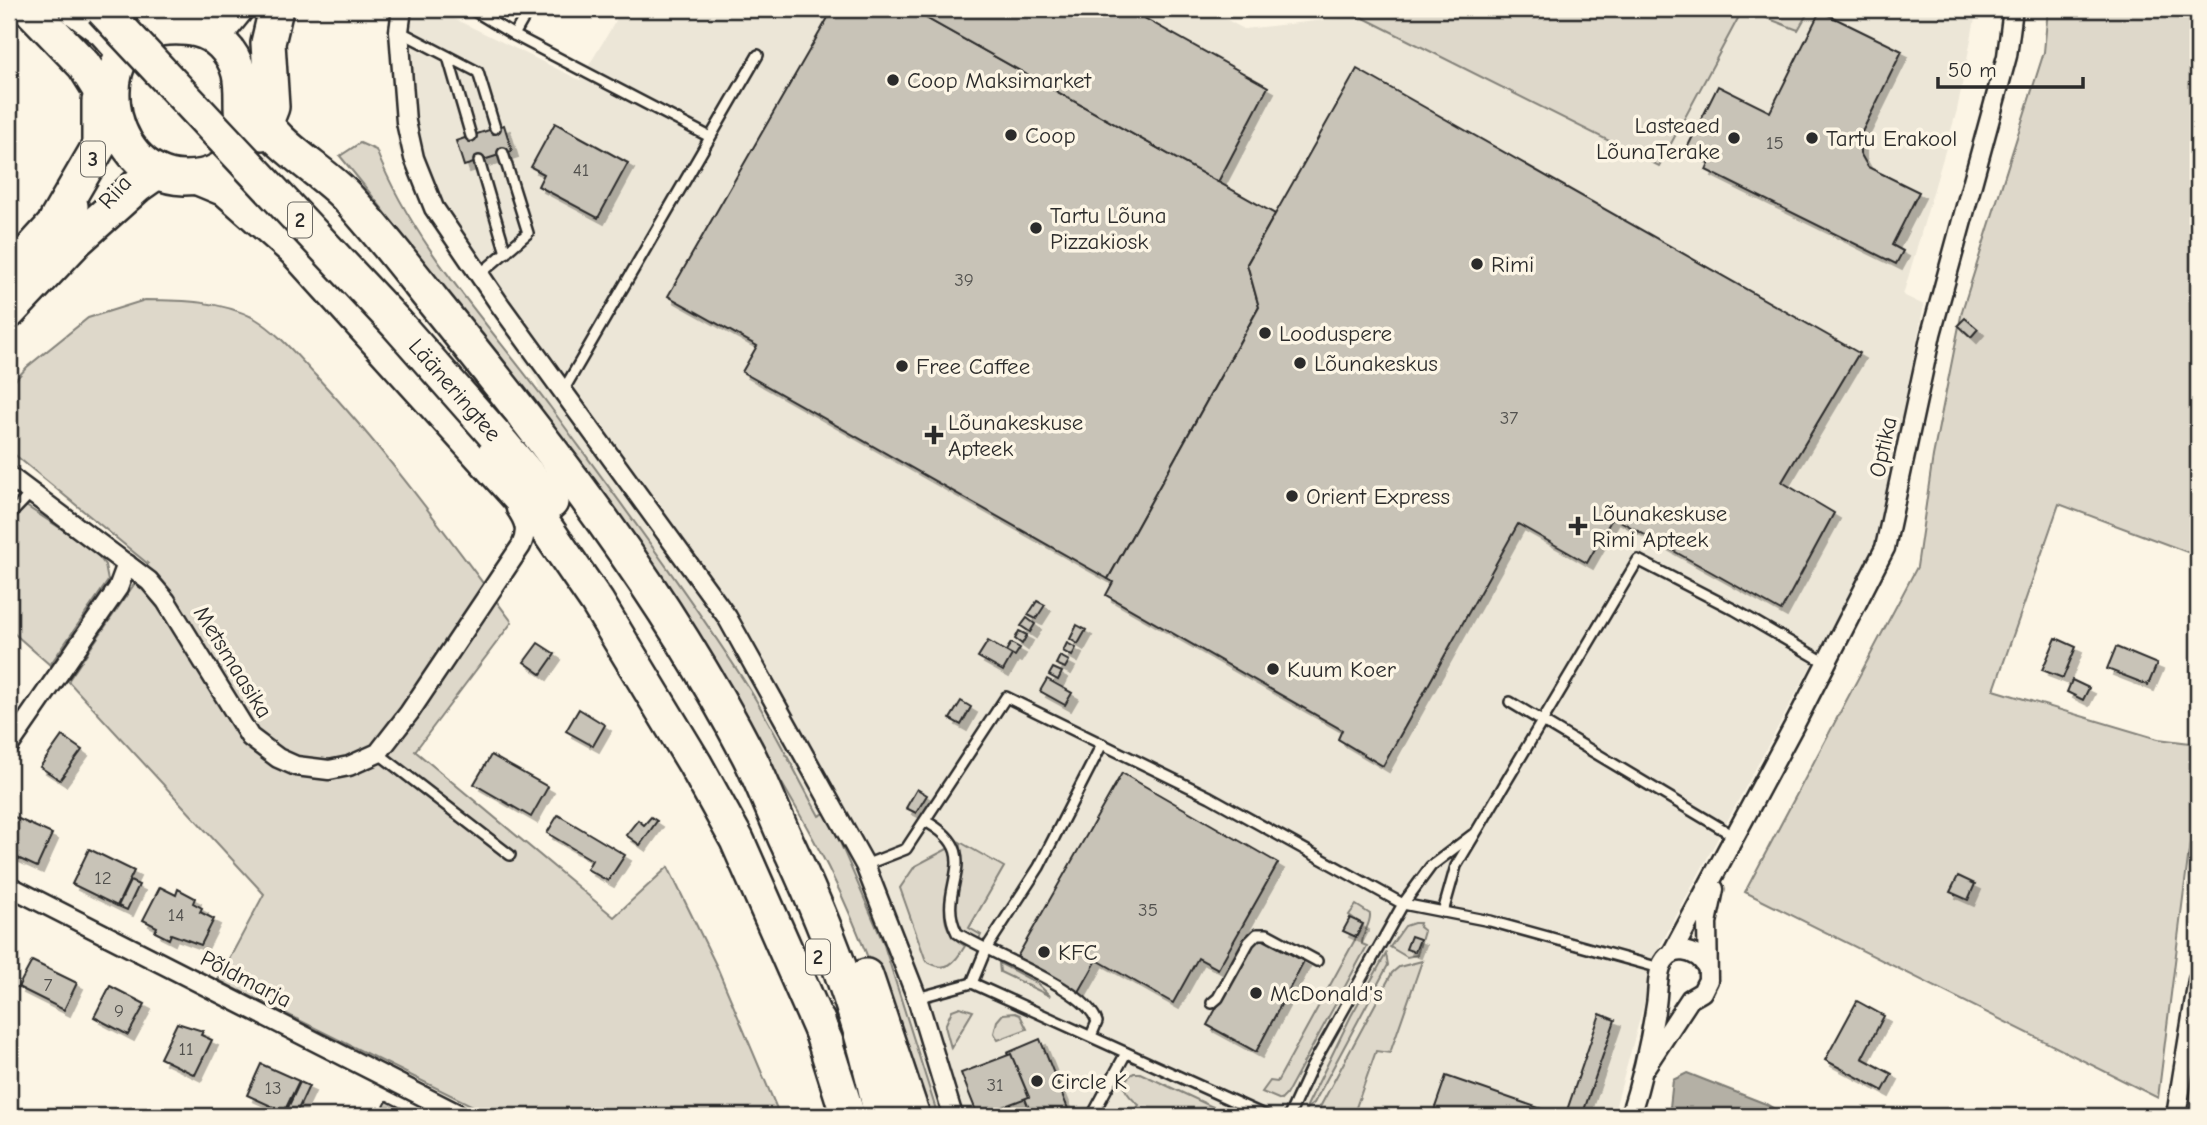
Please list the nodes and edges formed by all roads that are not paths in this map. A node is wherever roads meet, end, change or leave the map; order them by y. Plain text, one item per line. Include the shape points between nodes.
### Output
1 (30, 9) edge
2 (49, 9) edge
3 (76, 9) edge
4 (102, 9) edge
5 (262, 9) edge
6 (276, 9) edge
7 (402, 9) edge
8 (471, 9) edge
9 (529, 9) edge
10 (2013, 9) edge
11 (205, 16) edge
12 (400, 31) junction
13 (514, 35) junction
14 (758, 55) dead end
15 (448, 57) junction
16 (253, 61) junction
17 (112, 62) junction
18 (260, 122) junction
19 (116, 126) junction
20 (495, 128) dead end
21 (471, 136) dead end
22 (710, 137) junction
23 (503, 153) dead end
24 (479, 161) dead end
25 (154, 164) junction
26 (198, 178) junction
27 (67, 229) junction
28 (506, 253) junction
29 (9, 274) edge
30 (479, 275) junction
31 (9, 312) edge
32 (563, 391) junction
33 (482, 440) junction
34 (9, 475) edge
35 (32, 492) junction
36 (9, 516) edge
37 (127, 564) junction
38 (1826, 663) junction
39 (1510, 702) dead end
40 (1544, 720) junction
41 (1102, 744) junction
42 (9, 746) edge
43 (378, 753) junction
44 (750, 758) junction
45 (746, 817) junction
46 (925, 821) junction
47 (1479, 830) junction
48 (1734, 836) junction
49 (510, 855) dead end
50 (865, 865) junction
51 (1718, 865) junction
52 (9, 886) edge
53 (1403, 904) junction
54 (1443, 912) junction
55 (986, 949) junction
56 (1672, 953) junction
57 (1317, 961) dead end
58 (1707, 967) junction
59 (1660, 968) junction
60 (2198, 980) edge
61 (972, 983) junction
62 (917, 998) junction
63 (1690, 999) junction
64 (1212, 1003) dead end
65 (1091, 1036) junction
66 (826, 1042) junction
67 (1126, 1052) junction
68 (1646, 1066) junction
69 (880, 1109) edge
70 (462, 1116) edge
71 (848, 1116) edge
72 (913, 1116) edge
73 (953, 1116) edge
74 (1092, 1116) edge
75 (1266, 1116) edge
76 (1289, 1116) edge
77 (1630, 1116) edge
78 (2176, 1116) edge

1 - 17 highway via 84,65
2 - 17 highway
3 - 17 highway
4 - 33 highway, Lääneringtee / 2, bridge via 397,324
5 - 16 highway
6 - 18 highway
7 - 12 street
8 - 13 lane
9 - 13 lane
10 - 38 street, Optika via 2007,56 1931,334 1887,541
11 - 16 highway via 241,41
11 - 17 highway via 141,19
11 - 18 highway via 240,76 244,94 240,116
12 - 15 lane
12 - 30 street via 406,122 414,158 434,208
13 - 22 lane
14 - 22 lane
15 - 20 lane via 478,72
15 - 21 lane
16 - 18 highway
17 - 19 highway, Riia
17 - 25 highway via 132,65 128,99 132,120
17 - 27 highway, Riia / 3 via 99,146
18 - 25 highway via 208,159
18 - 26 highway via 230,164
18 - 44 highway via 344,193 509,394 649,588
19 - 25 highway via 127,148
19 - 27 highway, Riia / 3 via 114,148 105,169 79,199
22 - 32 lane
23 - 28 lane via 528,233
24 - 28 lane
25 - 26 highway
25 - 27 highway, Riia / 3 via 147,178
26 - 33 highway via 227,190 295,250
27 - 29 highway, Riia / 3
27 - 31 highway, Riia / 3
28 - 30 lane
30 - 32 street
32 - 50 street via 727,617
33 - 43 street, Metsmaasika via 526,534
33 - 45 highway, Lääneringtee / 2 via 547,497 613,589 698,727
33 - 66 highway via 597,603 695,764 737,840
34 - 35 street, Metsmaasika
35 - 36 lane
35 - 37 street, Metsmaasika
37 - 42 street via 118,588
37 - 43 street, Metsmaasika via 149,580 166,601 239,723 265,750 296,766 322,769 349,766
38 - 40 lane via 1638,560
38 - 48 street, Optika
39 - 40 lane
40 - 47 lane
40 - 48 lane
41 - 46 lane via 1006,697
41 - 53 lane via 1210,797
41 - 55 lane via 1039,867
43 - 49 lane
44 - 69 highway via 840,966 866,1045
44 - 72 highway via 812,857 849,936
45 - 66 highway, Lääneringtee / 2
45 - 69 highway, Lääneringtee / 2 via 802,918
46 - 50 lane via 906,849
46 - 55 lane via 945,831 957,851 952,925 957,933
47 - 53 lane via 1431,866
47 - 54 lane via 1456,866
48 - 51 street, Optika
50 - 62 street
51 - 56 street, Optika
51 - 58 street, Optika via 1707,923
52 - 70 street, Põldmarja
53 - 54 lane
53 - 76 lane
54 - 59 lane
55 - 61 lane
55 - 65 lane via 1094,1011 1097,1021
56 - 58 street via 1693,952
56 - 59 street
57 - 64 lane via 1267,934 1257,934
58 - 63 street via 1708,980 1702,992
59 - 63 street via 1666,992 1677,999
59 - 68 street
60 - 78 street
61 - 62 lane
61 - 65 lane
62 - 73 street
63 - 68 street
65 - 67 lane
66 - 71 highway, Lääneringtee / 2
67 - 74 lane
67 - 75 lane
68 - 77 street

